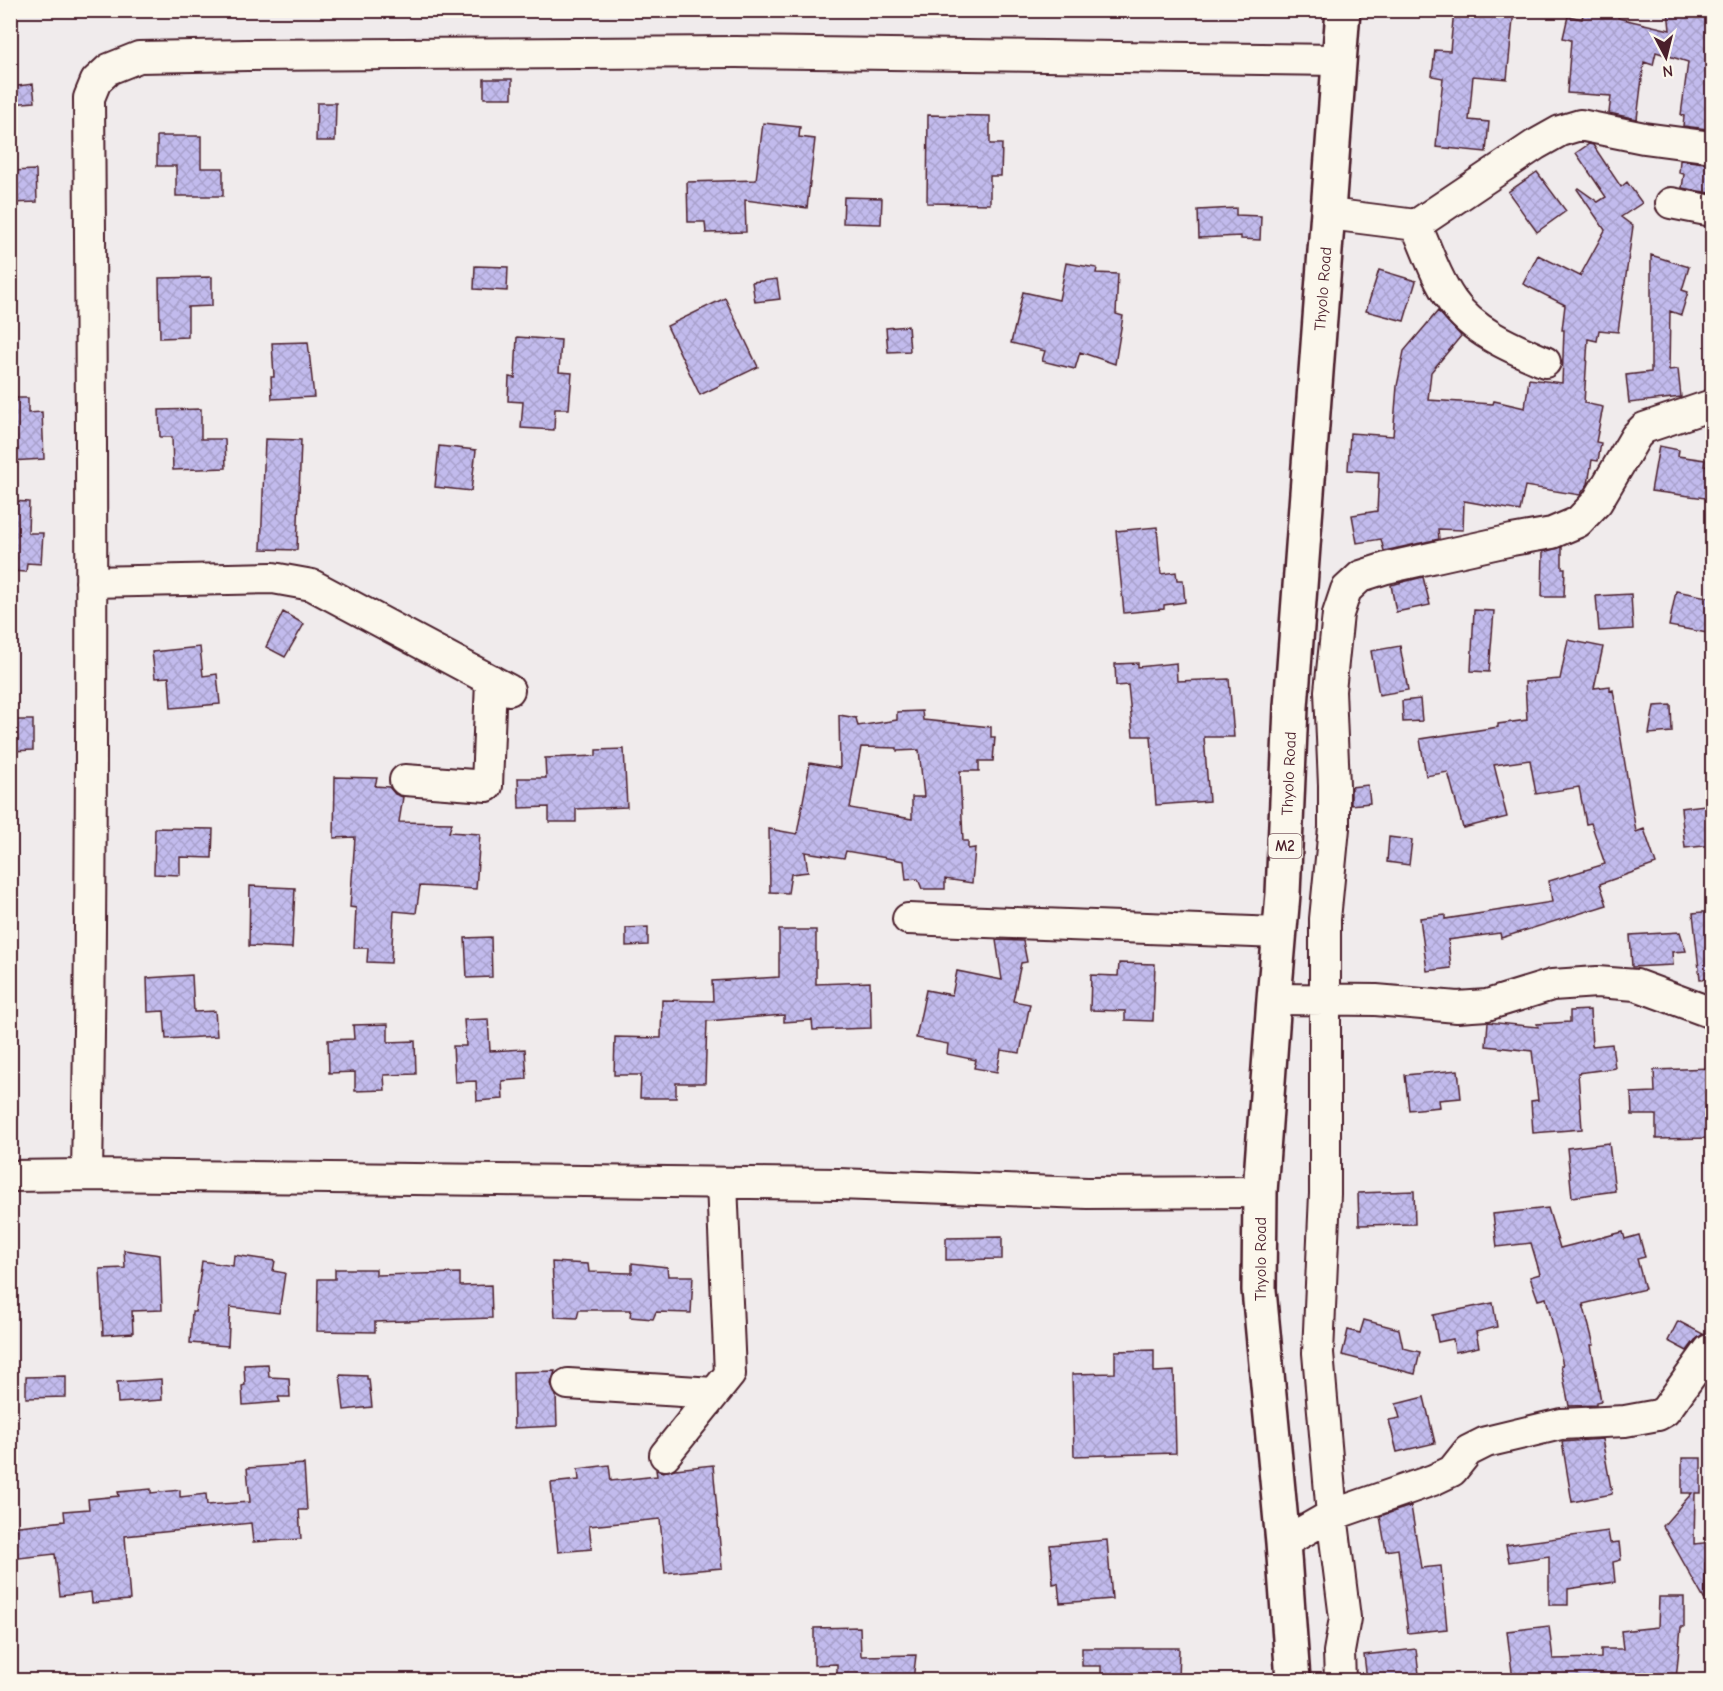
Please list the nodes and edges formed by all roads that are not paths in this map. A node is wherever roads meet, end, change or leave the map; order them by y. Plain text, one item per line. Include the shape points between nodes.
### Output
1 (1343, 10) edge
2 (1339, 60) junction
3 (1713, 147) edge
4 (1671, 203) dead end
5 (1713, 211) edge
6 (1329, 214) junction
7 (1416, 225) junction
8 (1545, 362) dead end
9 (1713, 405) edge
10 (91, 582) junction
11 (1330, 691) junction
12 (1291, 707) junction
13 (405, 780) dead end
14 (1327, 892) junction
15 (1283, 894) junction
16 (908, 919) dead end
17 (1280, 933) junction
18 (1274, 999) junction
19 (1324, 1000) junction
20 (1713, 1013) edge
21 (87, 1175) junction
22 (10, 1176) edge
23 (722, 1183) junction
24 (1260, 1192) junction
25 (1709, 1350) dead end
26 (568, 1384) dead end
27 (714, 1393) junction
28 (665, 1455) dead end
29 (1332, 1515) junction
30 (1283, 1543) junction
31 (1293, 1680) edge
32 (1340, 1680) edge

1 - 2 highway, Thyolo Road / M2
2 - 6 highway, Thyolo Road / M2
2 - 10 street via 736,52 247,55 139,57 109,69 96,81 89,98
3 - 7 street via 1580,125 1535,145
4 - 5 street
6 - 7 street
6 - 12 highway, Thyolo Road / M2
7 - 8 street via 1439,279 1473,324
9 - 11 street via 1644,428 1597,502 1578,522 1552,533 1361,576 1346,590 1338,614
10 - 13 street via 273,578 312,585 500,685 487,786
10 - 21 street
11 - 12 street
11 - 14 street via 1334,828
12 - 15 highway, Thyolo Road / M2
14 - 15 street
14 - 19 street
15 - 17 highway, Thyolo Road / M2
16 - 17 street
17 - 18 highway, Thyolo Road / M2
18 - 19 street
18 - 24 highway, Thyolo Road / M2
19 - 20 street via 1457,1007 1487,1005 1552,985 1597,982 1635,985
19 - 29 street via 1325,1194 1318,1353
21 - 22 street
21 - 23 street
23 - 24 street via 1087,1193
23 - 27 street via 730,1374
24 - 30 highway, Thyolo Road / M2 via 1259,1290
25 - 29 street via 1665,1411 1658,1415 1561,1424 1486,1442 1468,1451 1452,1471 1442,1476
26 - 27 street
27 - 28 street
29 - 30 street
29 - 32 street via 1345,1618 1339,1652
30 - 31 highway, Thyolo Road / M2

